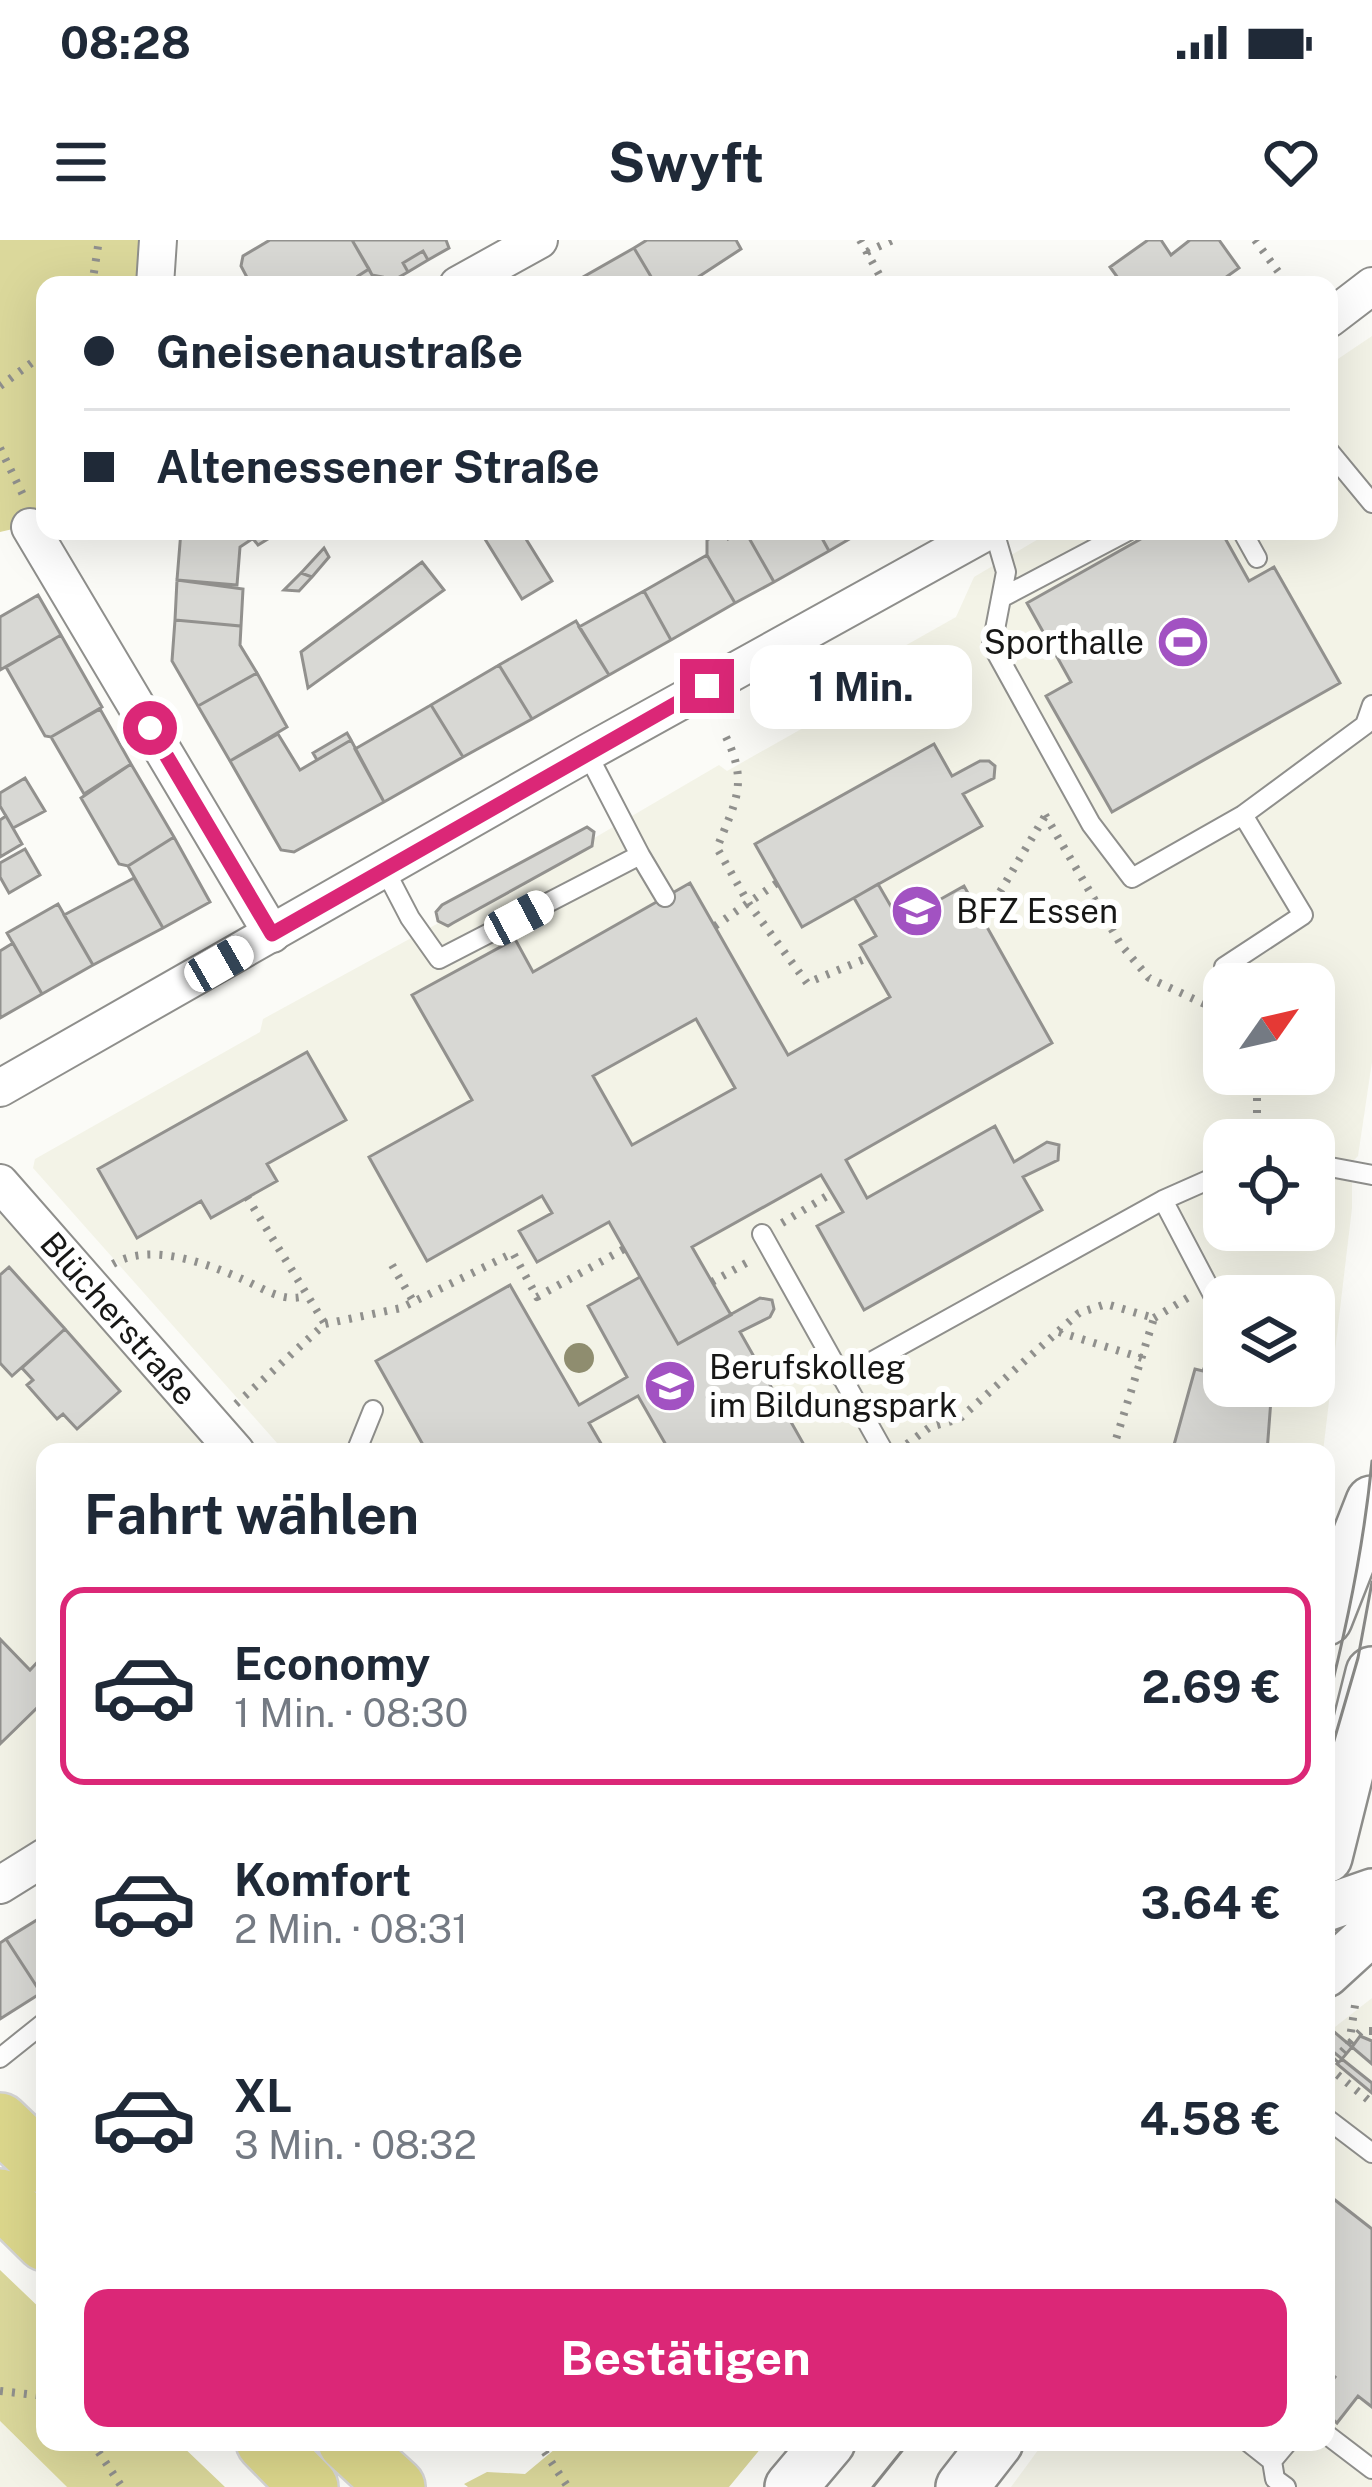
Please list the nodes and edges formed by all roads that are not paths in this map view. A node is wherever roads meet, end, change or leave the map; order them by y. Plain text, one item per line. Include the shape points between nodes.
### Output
1 (158, 240) edge
2 (539, 240) edge
3 (156, 276) edge
4 (474, 276) edge
5 (1372, 286) edge
6 (1338, 312) edge
7 (1338, 462) edge
8 (1372, 503) edge
9 (25, 530) edge
10 (975, 540) edge
11 (994, 540) edge
12 (1111, 540) edge
13 (1247, 540) edge
14 (1257, 557) dead end
15 (1001, 598) junction
16 (1372, 705) edge
17 (587, 753) junction
18 (1243, 815) junction
19 (640, 855) junction
20 (386, 870) junction
21 (664, 897) dead end
22 (272, 934) junction
23 (1230, 963) edge
24 (0, 1088) edge
25 (1335, 1168) edge
26 (1372, 1175) edge
27 (1203, 1182) edge
28 (0, 1183) edge
29 (1162, 1200) junction
30 (766, 1242) road end
31 (1203, 1277) edge
32 (842, 1378) junction
33 (373, 1410) dead end
34 (224, 1438) edge
35 (360, 1443) edge
36 (879, 1443) edge
37 (1372, 1502) edge
38 (1335, 1595) edge
39 (1372, 1672) edge
40 (1358, 1810) edge
41 (1335, 1844) edge
42 (36, 1863) edge
43 (0, 1885) edge
44 (1372, 1892) edge
45 (1335, 1905) edge
46 (1372, 1932) edge
47 (1335, 1966) edge
48 (36, 2029) edge
49 (0, 2058) edge
50 (0, 2122) edge
51 (1335, 2125) edge
52 (1372, 2153) edge
53 (36, 2156) edge
54 (0, 2198) edge
55 (36, 2233) edge
56 (1335, 2441) edge
57 (274, 2451) edge
58 (357, 2451) edge
59 (821, 2451) edge
60 (990, 2451) edge
61 (1259, 2451) edge
62 (1280, 2451) edge
63 (1272, 2461) junction
64 (1372, 2469) edge
65 (309, 2487) edge
66 (396, 2487) edge
67 (791, 2487) edge
68 (962, 2487) edge
69 (1286, 2487) edge

1 - 3 street
2 - 4 street
5 - 6 street
7 - 8 lane
9 - 22 street
10 - 17 street
11 - 15 lane via 1006,572
12 - 15 lane
13 - 14 lane
15 - 18 lane via 992,645 1091,824 1132,878
16 - 18 lane via 1365,725
17 - 19 lane
17 - 20 street
18 - 23 lane via 1303,915
19 - 20 lane via 439,959
19 - 21 lane
20 - 22 street
22 - 24 street
25 - 26 lane
27 - 29 lane
28 - 34 street, Blücherstraße
29 - 31 lane
29 - 32 lane
30 - 32 lane
32 - 36 lane
33 - 35 lane
37 - 38 main road
39 - 40 main road
40 - 41 main road
42 - 43 street
44 - 45 street
46 - 47 street
48 - 49 lane
50 - 53 main road
51 - 52 lane
54 - 55 main road
56 - 64 lane
57 - 65 main road
58 - 66 main road
59 - 67 main road
60 - 68 main road
61 - 63 lane
62 - 63 lane
63 - 69 lane

